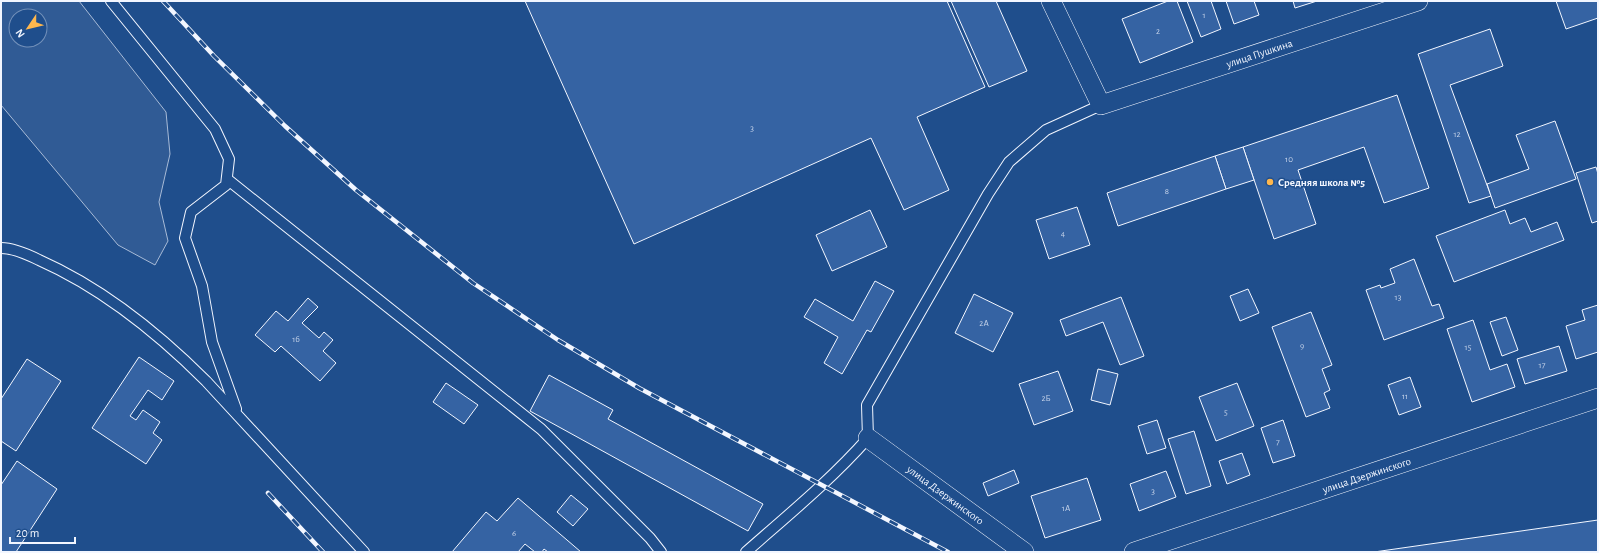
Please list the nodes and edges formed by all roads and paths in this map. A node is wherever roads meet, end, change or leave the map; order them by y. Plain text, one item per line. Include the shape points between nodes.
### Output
1 (111, 1) edge
2 (1051, 1) edge
3 (1418, 1) edge
4 (1101, 105) junction
5 (227, 179) junction
6 (1, 248) edge
7 (1598, 398) edge
8 (237, 414) junction
9 (868, 438) junction
10 (364, 552) edge
11 (662, 552) edge
12 (746, 552) edge
13 (1024, 552) edge
14 (1134, 552) edge

1 - 5 lane via 215,129 229,160
2 - 4 street
3 - 4 street, улица Пушкина
4 - 9 lane via 1046,130 1010,162 988,194 867,405
5 - 8 lane via 226,185 191,212 185,238 202,286 212,342
5 - 11 lane via 541,429
6 - 8 lane via 33,257 97,291 185,360
7 - 14 street, улица Дзержинского
8 - 10 lane
9 - 12 lane via 822,486
9 - 13 street, улица Дзержинского

